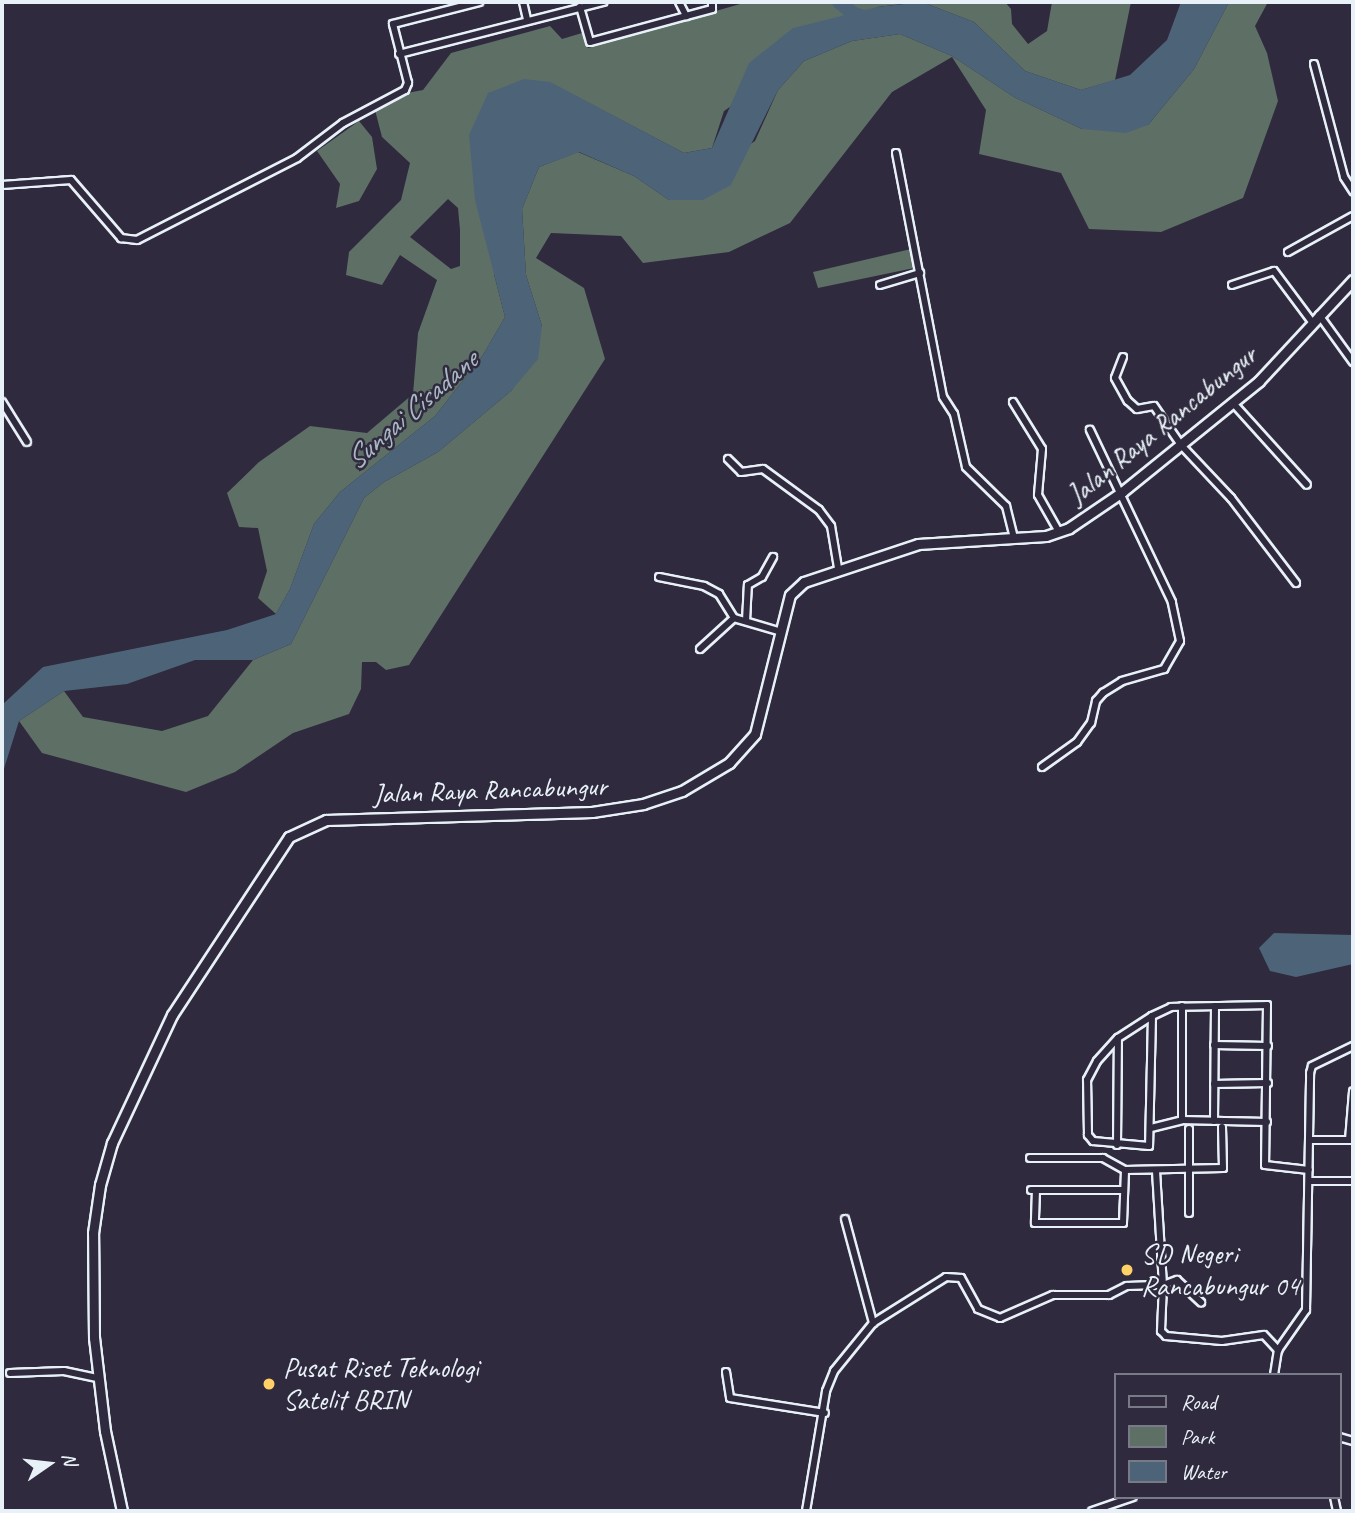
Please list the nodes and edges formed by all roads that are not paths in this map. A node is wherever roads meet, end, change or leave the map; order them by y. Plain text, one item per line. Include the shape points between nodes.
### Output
1 (479, 2) edge
2 (523, 2) edge
3 (603, 2) edge
4 (679, 2) edge
5 (712, 2) edge
6 (580, 7) junction
7 (686, 16) junction
8 (527, 20) junction
9 (399, 54) junction
10 (1314, 65) dead end
11 (896, 153) dead end
12 (2, 185) edge
13 (1353, 191) edge
14 (1353, 216) edge
15 (1288, 252) dead end
16 (920, 273) junction
17 (1353, 280) edge
18 (880, 285) dead end
19 (1232, 285) dead end
20 (1315, 319) junction
21 (1123, 357) dead end
22 (1353, 362) edge
23 (2, 402) edge
24 (1013, 402) dead end
25 (1233, 402) junction
26 (1090, 430) dead end
27 (27, 442) dead end
28 (1181, 445) junction
29 (729, 459) dead end
30 (1307, 485) dead end
31 (1122, 492) junction
32 (1059, 532) junction
33 (1014, 538) junction
34 (773, 556) dead end
35 (838, 568) junction
36 (659, 577) dead end
37 (1296, 583) dead end
38 (734, 618) junction
39 (746, 621) junction
40 (782, 632) junction
41 (700, 649) dead end
42 (1042, 767) dead end
43 (1182, 1006) junction
44 (1215, 1006) junction
45 (1152, 1016) junction
46 (1118, 1038) junction
47 (1214, 1045) junction
48 (1268, 1046) junction
49 (1353, 1046) edge
50 (1268, 1083) junction
51 (1214, 1084) junction
52 (1353, 1091) edge
53 (1182, 1121) junction
54 (1214, 1121) junction
55 (1267, 1122) junction
56 (1151, 1128) junction
57 (1222, 1128) dead end
58 (1189, 1129) dead end
59 (1309, 1140) junction
60 (1351, 1140) edge
61 (1117, 1146) junction
62 (1030, 1158) dead end
63 (1189, 1169) junction
64 (1125, 1170) junction
65 (1309, 1170) junction
66 (1156, 1171) junction
67 (1309, 1181) junction
68 (1353, 1181) edge
69 (1124, 1190) junction
70 (1189, 1213) dead end
71 (845, 1219) dead end
72 (1163, 1285) junction
73 (1201, 1303) dead end
74 (873, 1323) junction
75 (1278, 1350) junction
76 (726, 1372) dead end
77 (10, 1373) dead end
78 (1274, 1373) edge
79 (98, 1378) junction
80 (825, 1413) junction
81 (1127, 1499) edge
82 (122, 1511) edge
83 (806, 1511) edge
84 (1092, 1511) edge

1 - 9 street via 394,24
2 - 8 street
3 - 6 street
4 - 7 street
5 - 7 street via 712,9
6 - 7 street via 590,42
6 - 8 street
8 - 9 street
9 - 12 street via 408,83 405,90 343,123 297,158 137,240 121,238 71,180
10 - 13 street via 1344,177
11 - 16 street
14 - 15 street
16 - 18 street
16 - 33 street via 943,397 954,414 966,467 1006,506
17 - 20 main road, Jalan Raya Rancabungur
19 - 20 street via 1274,271
20 - 22 street
20 - 25 main road, Jalan Raya Rancabungur via 1286,354
21 - 28 street via 1115,378 1128,401 1137,410 1154,406
23 - 27 street
24 - 32 street via 1042,449 1038,495
25 - 28 main road, Jalan Raya Rancabungur
25 - 30 street
26 - 31 street
28 - 31 main road, Jalan Raya Rancabungur
28 - 37 street via 1231,498
29 - 35 street via 741,472 763,469 819,510 831,526
31 - 32 main road, Jalan Raya Rancabungur
31 - 42 street via 1177,617 1177,653 1164,669 1122,681 1103,693 1077,742
32 - 33 main road, Jalan Raya Rancabungur
33 - 35 main road, Jalan Raya Rancabungur via 918,544
34 - 39 street via 762,578 748,585
35 - 40 main road, Jalan Raya Rancabungur via 811,578 790,595
36 - 38 street via 713,590
38 - 39 street
38 - 41 street via 721,635
39 - 40 street
40 - 79 main road, Jalan Raya Rancabungur via 755,734 729,763 682,791 643,804 592,812 326,820 289,837 172,1015 112,1143 93,1233
43 - 44 street
43 - 45 street
43 - 53 street
44 - 47 street
44 - 48 street via 1267,1005
45 - 46 street
45 - 56 street
46 - 61 street
46 - 61 street via 1097,1060 1087,1080 1088,1135 1093,1141
47 - 48 street
47 - 51 street
48 - 50 street
49 - 59 street via 1312,1066
50 - 51 street
50 - 55 street
51 - 54 street
52 - 60 street
53 - 54 street
53 - 56 street
54 - 55 street
55 - 65 street via 1265,1165
56 - 61 street via 1146,1149
57 - 63 street via 1223,1168
58 - 63 street
59 - 60 street
59 - 65 street
62 - 64 street via 1103,1158
63 - 66 street
63 - 70 street
64 - 66 street
64 - 69 street
65 - 67 street
66 - 72 street
67 - 68 street
67 - 75 street via 1306,1310
69 - 69 street via 1033,1190 1035,1223 1123,1223
71 - 74 street
72 - 73 street via 1177,1280
72 - 74 street via 1127,1286 1109,1295 1053,1295 1000,1318 978,1309 961,1278 946,1277
72 - 75 street via 1161,1331 1166,1336 1222,1341 1264,1335
74 - 80 street via 834,1371
75 - 78 street
76 - 80 street via 730,1398
77 - 79 street via 64,1371
79 - 82 main road, Jalan Raya Rancabungur
80 - 83 street
81 - 84 street

